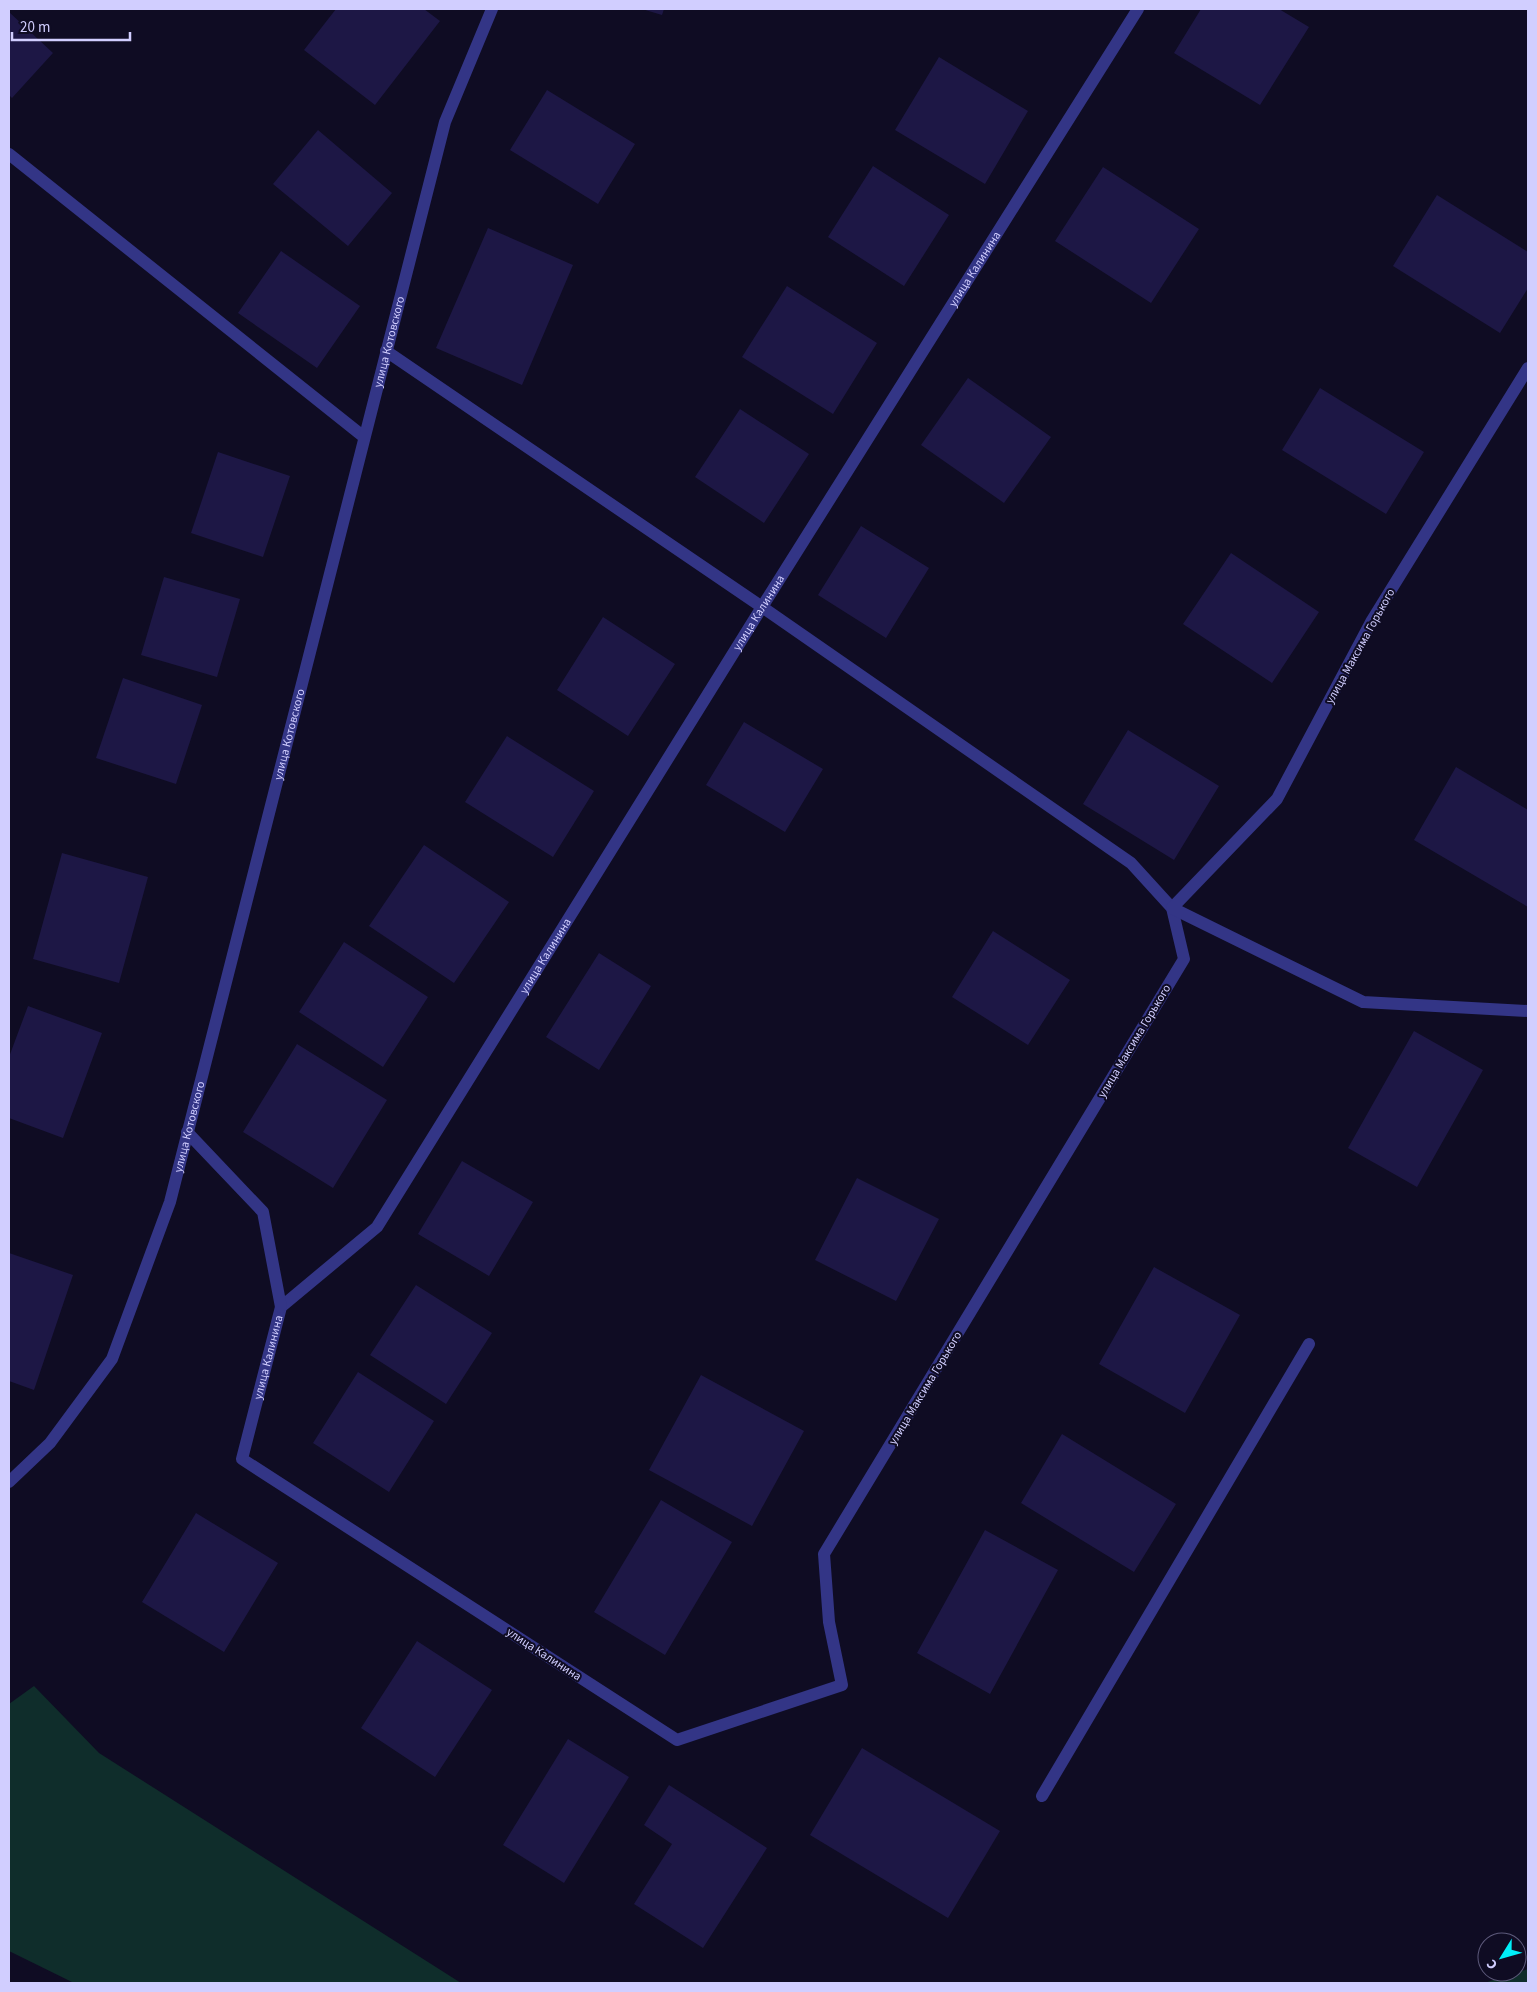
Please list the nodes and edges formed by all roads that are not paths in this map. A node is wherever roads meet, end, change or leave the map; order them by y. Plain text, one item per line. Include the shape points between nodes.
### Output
1 (492, 9) edge
2 (1138, 9) edge
3 (9, 154) edge
4 (386, 351) junction
5 (1528, 368) edge
6 (364, 437) junction
7 (762, 606) junction
8 (1172, 908) junction
9 (1528, 1011) edge
10 (187, 1132) junction
11 (281, 1307) junction
12 (1309, 1344) dead end
13 (9, 1482) edge
14 (677, 1740) joint
15 (1042, 1796) dead end

1 - 4 street, улица Котовского via 445,122
2 - 7 street, улица Калинина
3 - 6 street
4 - 6 street, улица Котовского
4 - 7 street
5 - 8 street, улица Максима Горького via 1371,622 1277,799
6 - 10 street, улица Котовского
7 - 8 street via 1131,862
7 - 11 street, улица Калинина via 376,1227
8 - 9 street via 1363,1002
8 - 14 street, улица Максима Горького via 1184,959 824,1554 828,1622 842,1685
10 - 11 street via 263,1212
10 - 13 street, улица Котовского via 170,1202 112,1358 50,1443
11 - 14 street, улица Калинина via 242,1459
12 - 15 street

